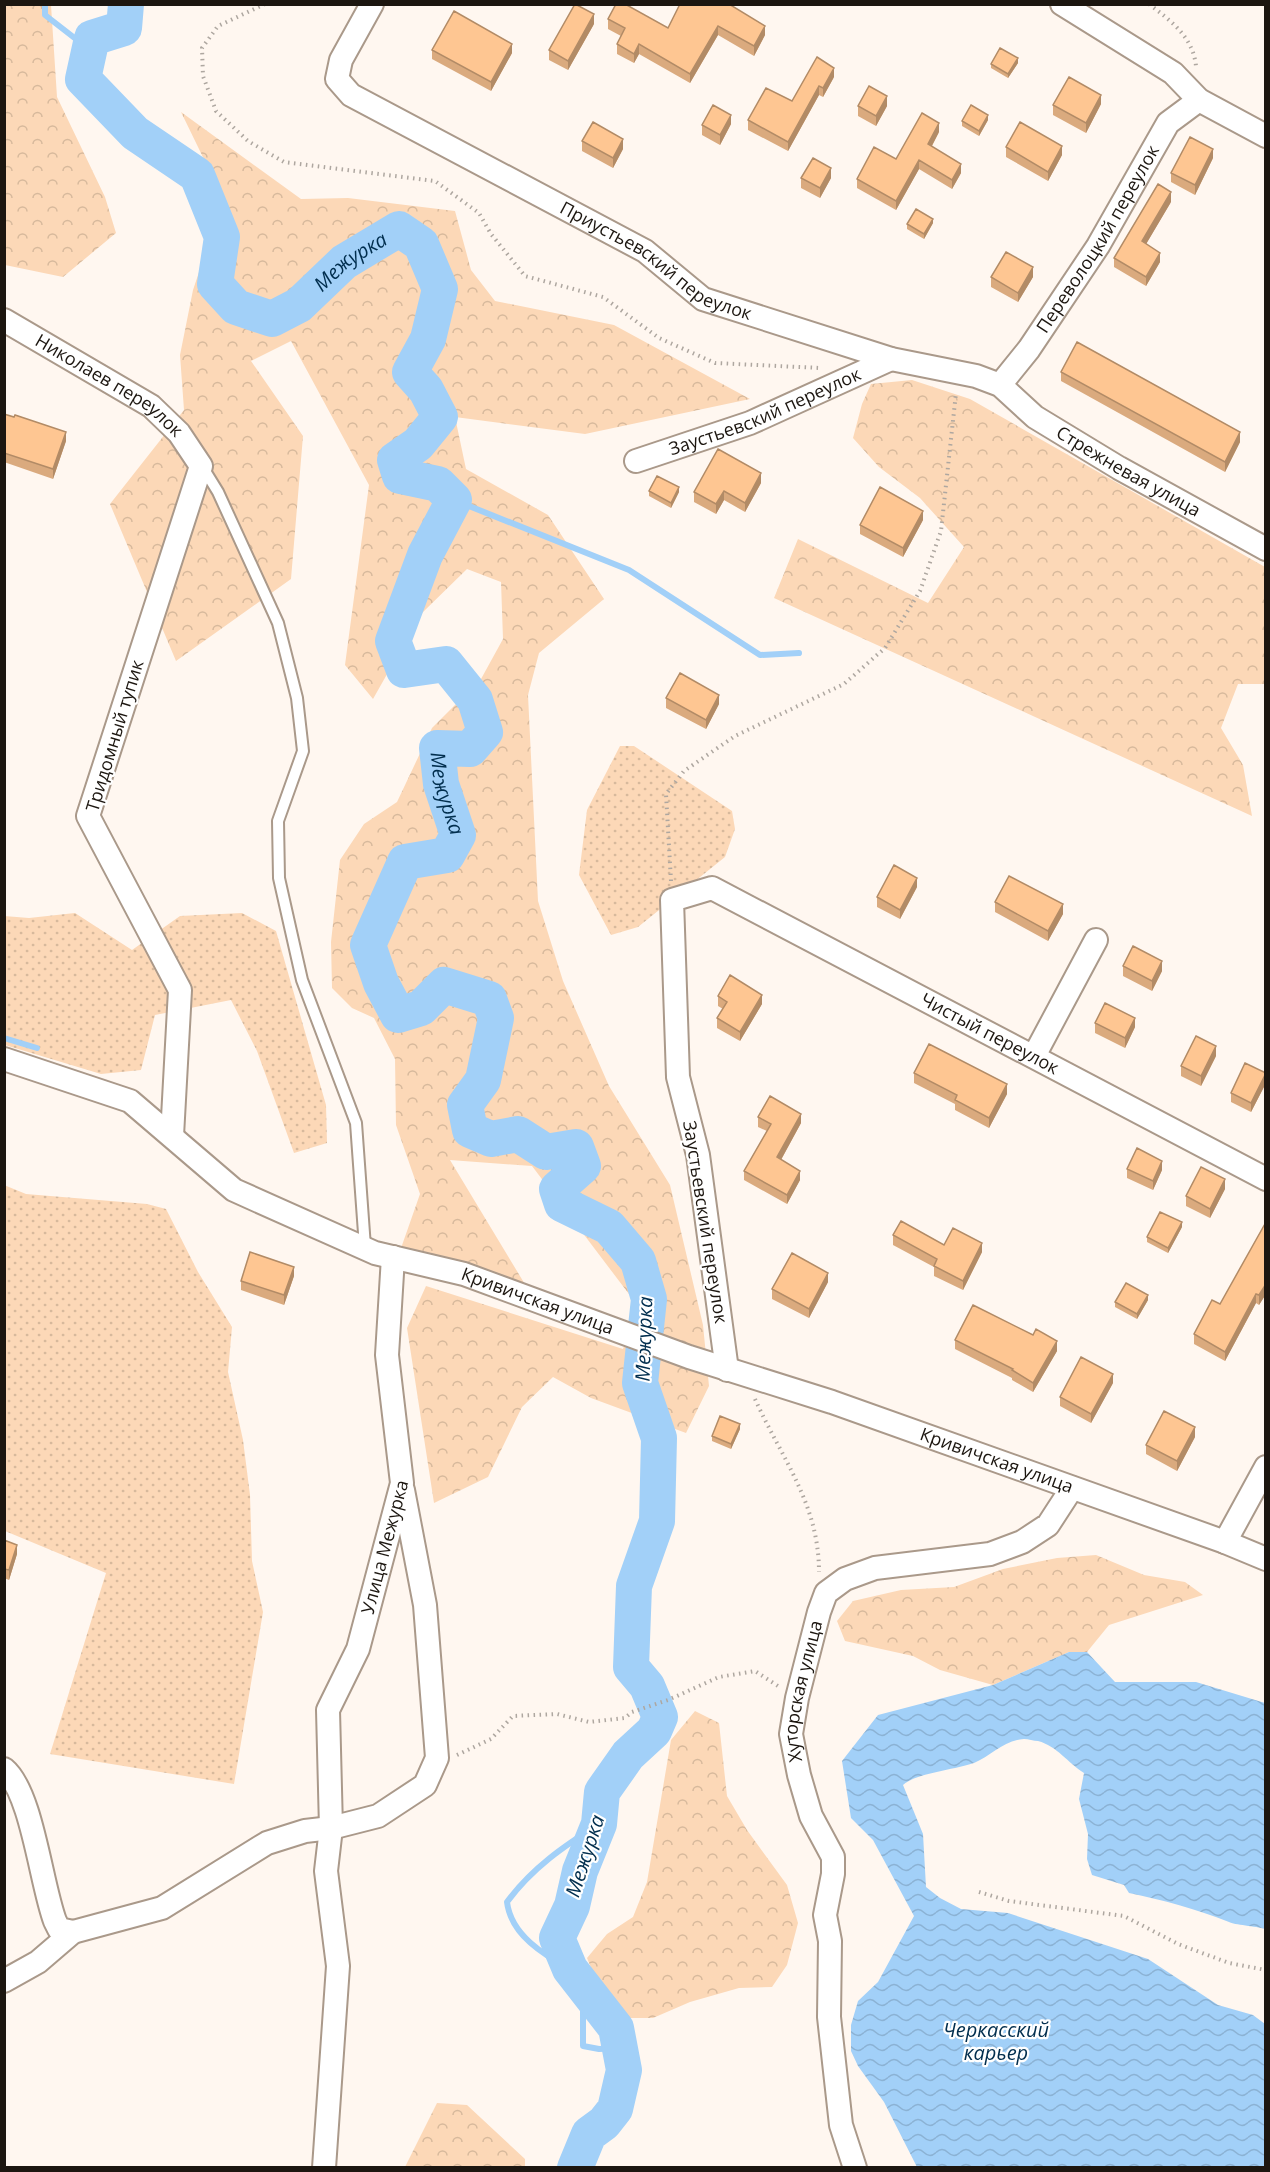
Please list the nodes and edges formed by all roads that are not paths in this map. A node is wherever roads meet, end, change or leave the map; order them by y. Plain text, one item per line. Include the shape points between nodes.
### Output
1 (372, 4) edge
2 (1062, 4) edge
3 (1199, 100) junction
4 (1266, 136) edge
5 (4, 320) edge
6 (891, 359) junction
7 (1000, 385) junction
8 (636, 461) dead end
9 (201, 466) junction
10 (1266, 549) edge
11 (672, 900) joint
12 (1096, 940) dead end
13 (1034, 1056) junction
14 (4, 1059) edge
15 (172, 1136) junction
16 (1266, 1179) edge
17 (365, 1248) junction
18 (393, 1257) junction
19 (735, 1372) junction
20 (1266, 1467) edge
21 (402, 1483) junction
22 (1072, 1488) junction
23 (1225, 1542) junction
24 (1266, 1559) edge
25 (4, 1769) edge
26 (331, 1828) junction
27 (73, 1932) junction
28 (4, 1981) edge
29 (324, 2168) edge
30 (855, 2168) edge

1 - 6 street, Приустьевский переулок via 341,60 337,80 351,95 645,251 703,299
2 - 3 street via 1173,73
3 - 4 street
3 - 7 street, Переволоцкий переулок via 1168,123 1098,246
5 - 9 street, Николаев переулок via 151,406 179,433
6 - 7 street, Приустьевский переулок via 976,376
6 - 8 street, Заустьевский переулок via 750,423
7 - 10 street, Стрежневая улица via 1035,417
9 - 15 street, Тридомный тупик via 88,816 180,990
9 - 17 lane via 218,492 278,623 297,698 303,751 278,821 279,878 302,980 356,1123
11 - 13 street, Чистый переулок via 712,888
11 - 19 street, Заустьевский переулок via 678,1077 698,1155
12 - 13 street
13 - 16 street, Чистый переулок
14 - 15 street, Кривичская улица via 130,1101
15 - 17 street, Кривичская улица via 234,1190
17 - 18 street, Кривичская улица
18 - 19 street, Кривичская улица via 464,1274
18 - 21 street, Улица Межурка via 387,1355
19 - 22 street, Кривичская улица via 832,1402
20 - 23 street
21 - 26 street, Улица Межурка via 358,1649 328,1710
21 - 26 street via 425,1605 437,1758 425,1785 405,1800 378,1816
22 - 23 street, Кривичская улица
22 - 30 street, Хуторская улица via 1048,1525 1022,1542 990,1554 875,1568 838,1583 826,1593 819,1612 796,1698 791,1734 811,1816 833,1857 825,1915 830,1941 829,2017 841,2125
23 - 24 street, Кривичская улица
25 - 27 street via 18,1788 55,1921 59,1929
26 - 27 street via 305,1831 267,1843 162,1908
26 - 29 street, Улица Межурка via 326,1871 338,1966
27 - 28 street via 38,1962

